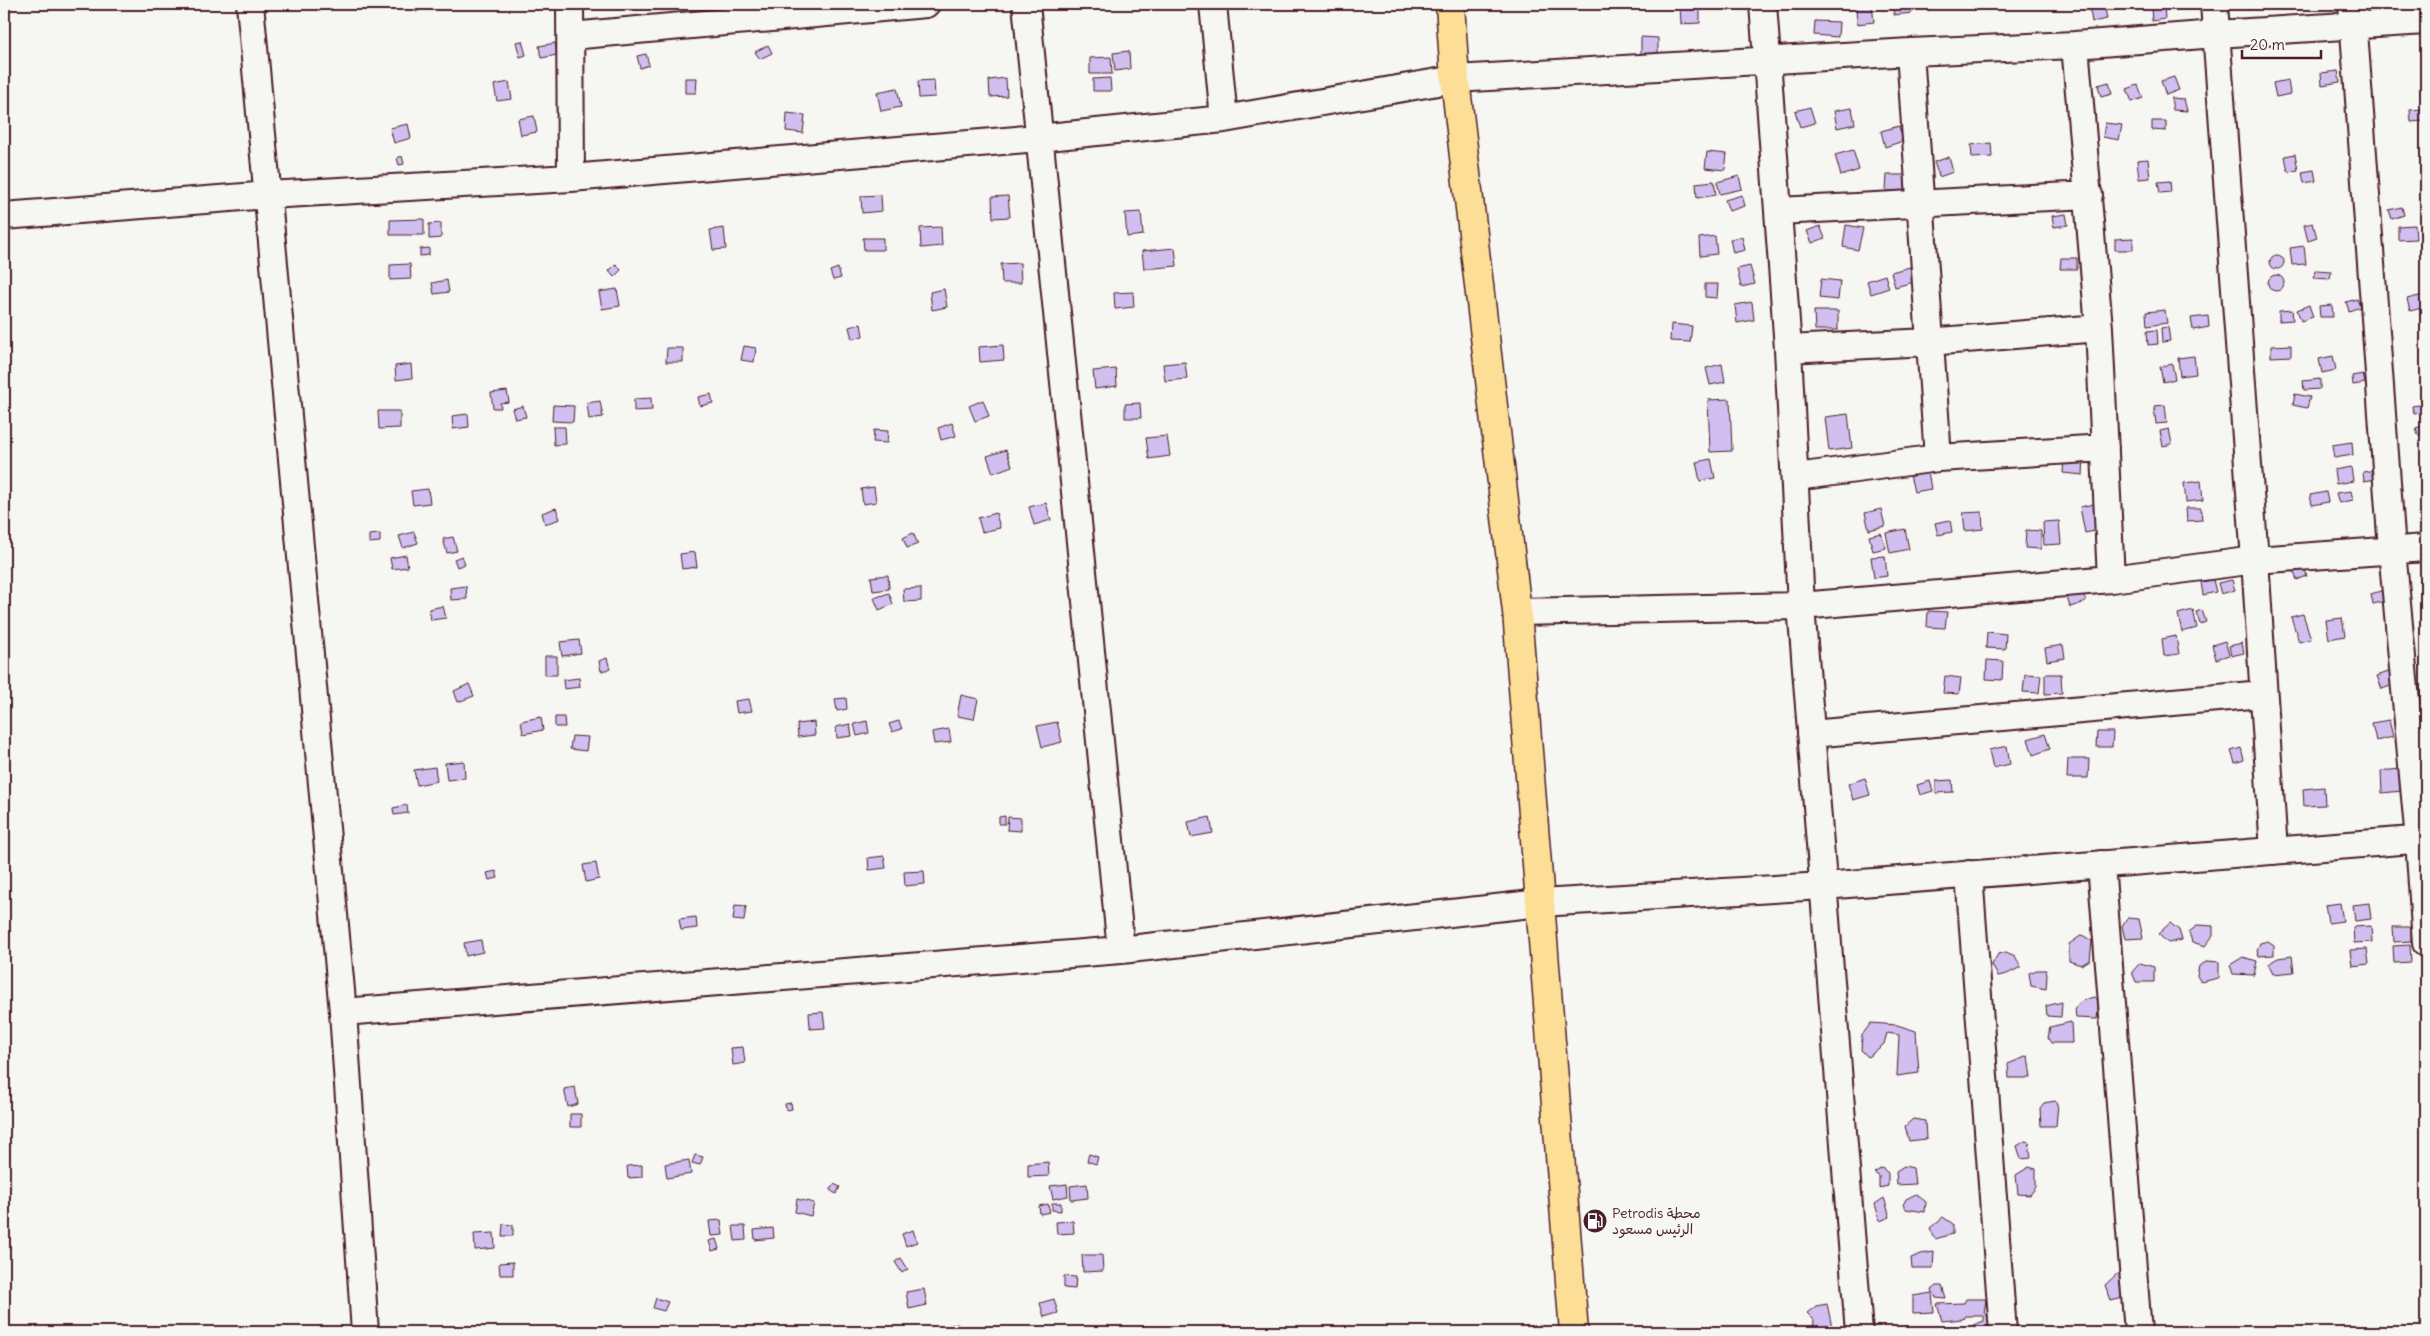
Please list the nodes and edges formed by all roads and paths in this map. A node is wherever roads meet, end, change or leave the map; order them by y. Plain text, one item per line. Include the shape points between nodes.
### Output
1 (250, 4) edge
2 (570, 4) edge
3 (926, 4) edge
4 (1026, 4) edge
5 (1213, 4) edge
6 (1450, 4) edge
7 (1763, 4) edge
8 (2214, 4) edge
9 (2353, 15) edge
10 (2426, 21) edge
11 (2216, 34) junction
12 (571, 36) junction
13 (2076, 45) junction
14 (1910, 52) junction
15 (1769, 61) junction
16 (1455, 79) junction
17 (1224, 119) junction
18 (1038, 138) junction
19 (571, 178) junction
20 (268, 195) junction
21 (2089, 195) junction
22 (1921, 202) junction
23 (1778, 210) junction
24 (4, 216) edge
25 (2098, 328) junction
26 (1929, 342) junction
27 (1788, 349) junction
28 (2105, 448) junction
29 (1938, 458) junction
30 (1796, 477) junction
31 (2426, 548) edge
32 (2392, 550) junction
33 (2255, 560) junction
34 (2111, 579) junction
35 (1801, 606) junction
36 (1517, 612) junction
37 (2263, 694) junction
38 (1811, 734) junction
39 (2423, 839) edge
40 (2274, 851) junction
41 (2102, 864) junction
42 (1969, 874) junction
43 (1823, 886) junction
44 (1540, 903) junction
45 (2426, 944) edge
46 (1121, 950) junction
47 (343, 1012) junction
48 (365, 1332) edge
49 (1574, 1332) edge
50 (1859, 1332) edge
51 (2004, 1332) edge
52 (2138, 1332) edge

1 - 20 street
2 - 12 street
3 - 12 street
4 - 18 street
5 - 17 street
6 - 16 main road
7 - 15 street
8 - 11 street
9 - 10 street
9 - 11 street
9 - 32 street
11 - 13 street
11 - 33 street
12 - 19 street
13 - 14 street
13 - 21 street
14 - 15 street
14 - 22 street
15 - 16 street
15 - 23 street
16 - 17 street
16 - 36 main road
17 - 18 street
18 - 19 street
18 - 46 street
19 - 20 street
20 - 24 street
20 - 47 street
21 - 22 street
21 - 25 street
22 - 23 street
22 - 26 street
23 - 27 street
25 - 26 street
25 - 28 street
26 - 27 street
26 - 29 street
27 - 30 street
28 - 29 street
28 - 34 street
29 - 30 street
30 - 35 street
31 - 32 street
32 - 33 street
32 - 39 street
33 - 34 street
33 - 37 street
34 - 35 street
35 - 36 street
35 - 38 street
36 - 44 main road
37 - 38 street
37 - 40 street
38 - 43 street
39 - 40 street
39 - 45 street
40 - 41 street
41 - 42 street
41 - 52 street
42 - 43 street
42 - 51 street
43 - 44 street
43 - 50 street
44 - 46 street
44 - 49 main road
46 - 47 street
47 - 48 street

